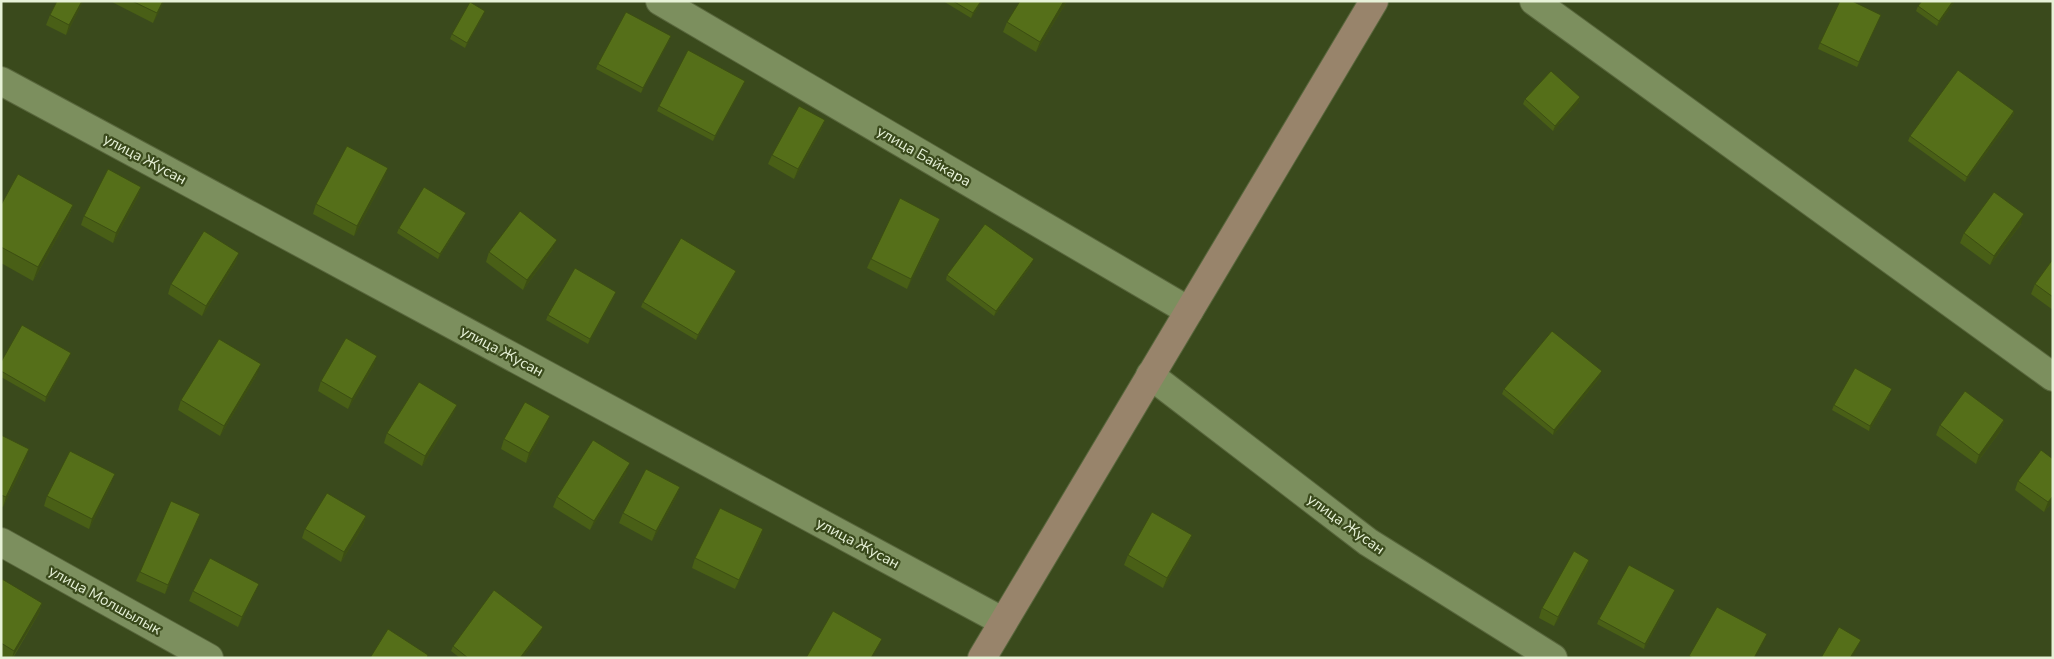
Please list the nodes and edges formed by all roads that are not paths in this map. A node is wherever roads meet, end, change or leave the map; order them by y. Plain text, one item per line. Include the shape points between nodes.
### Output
1 (660, 1) edge
2 (1374, 1) edge
3 (1534, 1) edge
4 (1, 81) edge
5 (1189, 311) junction
6 (1150, 375) junction
7 (2053, 377) edge
8 (1, 542) edge
9 (1002, 621) junction
10 (209, 658) edge
11 (982, 658) edge
12 (1553, 658) edge

1 - 5 street, улица Байкара
2 - 5 main road
3 - 7 street
4 - 9 street, улица Жусан
5 - 6 main road
6 - 9 main road
6 - 12 street, улица Жусан via 1368,542
8 - 10 street, улица Молшылык
9 - 11 main road

